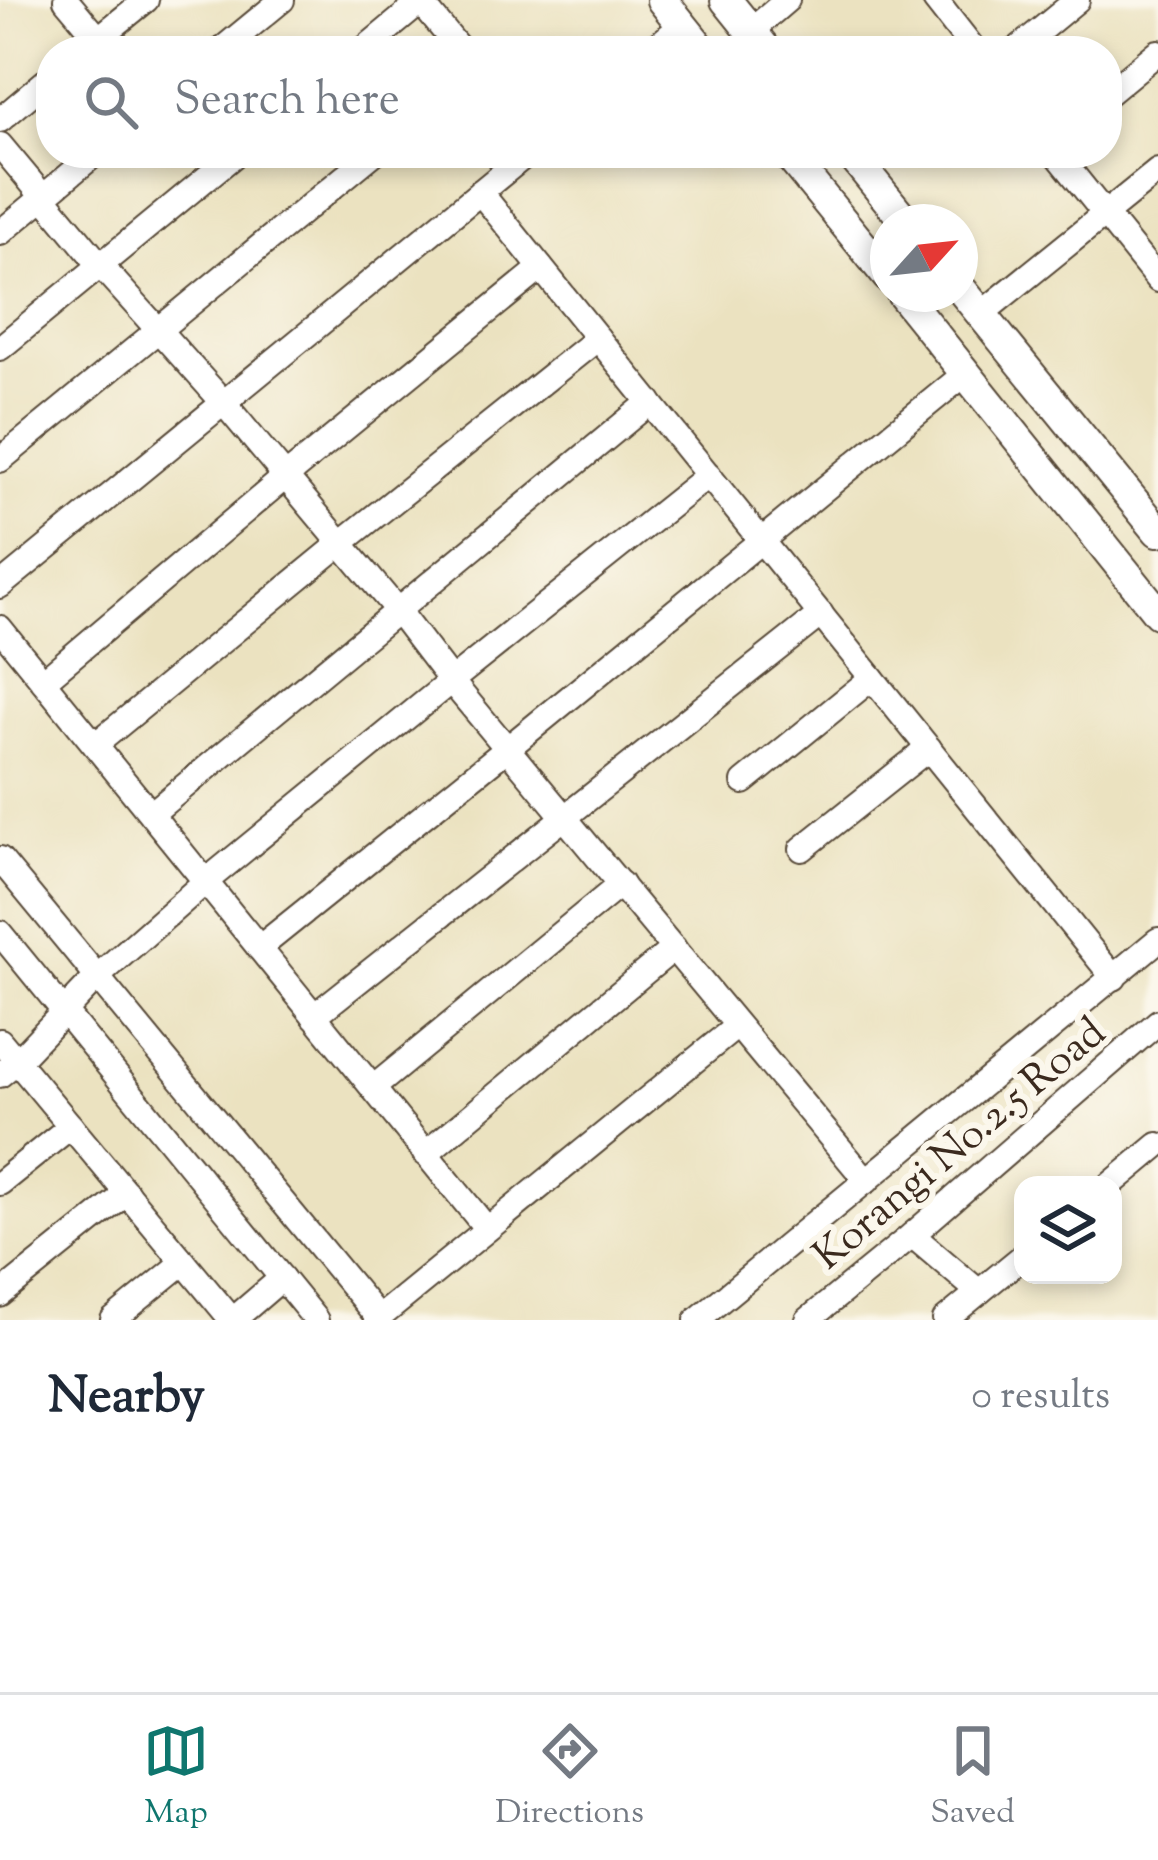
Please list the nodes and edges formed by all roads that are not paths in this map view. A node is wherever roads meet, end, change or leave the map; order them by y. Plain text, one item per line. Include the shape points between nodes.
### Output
1 (66, 0) edge
2 (146, 0) edge
3 (282, 0) edge
4 (662, 0) edge
5 (726, 0) edge
6 (787, 0) edge
7 (936, 0) edge
8 (1077, 0) edge
9 (420, 1) edge
10 (682, 25) junction
11 (86, 36) edge
12 (100, 36) edge
13 (238, 36) edge
14 (379, 36) edge
15 (449, 36) edge
16 (669, 36) edge
17 (691, 36) edge
18 (755, 36) edge
19 (762, 36) edge
20 (964, 36) edge
21 (1034, 36) edge
22 (1158, 52) edge
23 (1122, 82) edge
24 (36, 90) edge
25 (0, 120) edge
26 (0, 145) edge
27 (78, 168) edge
28 (219, 168) edge
29 (356, 168) edge
30 (510, 168) edge
31 (799, 168) edge
32 (862, 168) edge
33 (1068, 168) edge
34 (1158, 171) edge
35 (480, 192) junction
36 (43, 197) junction
37 (891, 204) edge
38 (1106, 214) junction
39 (0, 232) edge
40 (870, 255) edge
41 (100, 265) junction
42 (541, 268) junction
43 (1158, 280) edge
44 (978, 310) edge
45 (917, 312) edge
46 (981, 314) junction
47 (157, 331) junction
48 (598, 338) junction
49 (0, 348) edge
50 (966, 373) junction
51 (650, 402) junction
52 (224, 403) junction
53 (0, 460) edge
54 (709, 476) junction
55 (285, 477) junction
56 (1158, 531) edge
57 (761, 540) junction
58 (340, 544) junction
59 (0, 586) edge
60 (396, 610) junction
61 (1158, 613) edge
62 (821, 614) junction
63 (0, 628) edge
64 (872, 678) junction
65 (43, 681) junction
66 (451, 681) junction
67 (95, 746) junction
68 (508, 748) junction
69 (928, 748) junction
70 (744, 782) dead end
71 (151, 814) junction
72 (564, 817) junction
73 (802, 849) dead end
74 (0, 859) edge
75 (206, 882) junction
76 (621, 884) junction
77 (2, 939) edge
78 (1158, 940) edge
79 (259, 948) junction
80 (674, 948) junction
81 (97, 977) junction
82 (1114, 979) junction
83 (64, 1011) junction
84 (314, 1016) junction
85 (1158, 1022) edge
86 (737, 1026) junction
87 (0, 1041) edge
88 (9, 1068) edge
89 (373, 1088) junction
90 (71, 1126) junction
91 (1156, 1151) edge
92 (425, 1154) junction
93 (1122, 1176) edge
94 (867, 1180) junction
95 (0, 1183) edge
96 (127, 1193) junction
97 (487, 1229) junction
98 (912, 1235) junction
99 (184, 1262) junction
100 (1014, 1263) edge
101 (282, 1278) junction
102 (979, 1292) junction
103 (0, 1294) edge
104 (378, 1319) edge
105 (113, 1320) edge
106 (233, 1320) edge
107 (316, 1320) edge
108 (697, 1320) edge
109 (808, 1320) edge
110 (945, 1320) edge

1 - 11 street
2 - 12 street
3 - 13 street
4 - 10 main road
5 - 18 main road
6 - 19 street
7 - 20 street
8 - 21 street
9 - 14 street
9 - 15 street
10 - 16 street
10 - 17 main road
22 - 23 street
24 - 25 street
26 - 36 street
27 - 36 street
28 - 41 street
29 - 47 street
30 - 35 street
31 - 40 main road
32 - 37 main road
33 - 38 street
34 - 38 street
35 - 42 street
35 - 52 street
36 - 39 street
36 - 41 street
38 - 43 street
38 - 46 street
41 - 47 street
41 - 49 street
42 - 48 street
42 - 55 street
44 - 46 main road
45 - 50 main road
46 - 56 main road
47 - 52 street
47 - 53 street
48 - 51 street
48 - 58 street
50 - 57 street
50 - 61 main road
51 - 54 street
51 - 60 street
52 - 55 street
52 - 59 street
54 - 57 street
54 - 66 street
55 - 58 street
55 - 65 street
57 - 62 street
57 - 68 street
58 - 60 street
58 - 67 street
60 - 66 street
60 - 71 street
62 - 64 street
62 - 72 street
63 - 65 street
64 - 69 street
64 - 70 street
65 - 67 street
66 - 68 street
66 - 75 street
67 - 71 street
68 - 72 street
68 - 79 street
69 - 73 street
69 - 82 street
71 - 75 street
72 - 76 street
72 - 84 street
74 - 81 street
75 - 79 street
75 - 81 street
76 - 80 street
76 - 89 street
77 - 83 street
78 - 82 street
79 - 84 street
80 - 86 street
80 - 92 street
81 - 83 street
81 - 104 street
82 - 94 street
83 - 88 street
83 - 101 street
84 - 89 street
85 - 98 street, Korangi No.2.5 Road
86 - 94 street
86 - 97 street
87 - 88 street
88 - 90 street
89 - 92 street
90 - 95 street
90 - 96 street
91 - 93 street
92 - 97 street
94 - 108 street
96 - 99 street
96 - 103 street
97 - 104 street
98 - 102 street
98 - 109 street, Korangi No.2.5 Road
99 - 105 street
99 - 106 street
100 - 102 street
101 - 106 street
101 - 107 street
102 - 110 street

